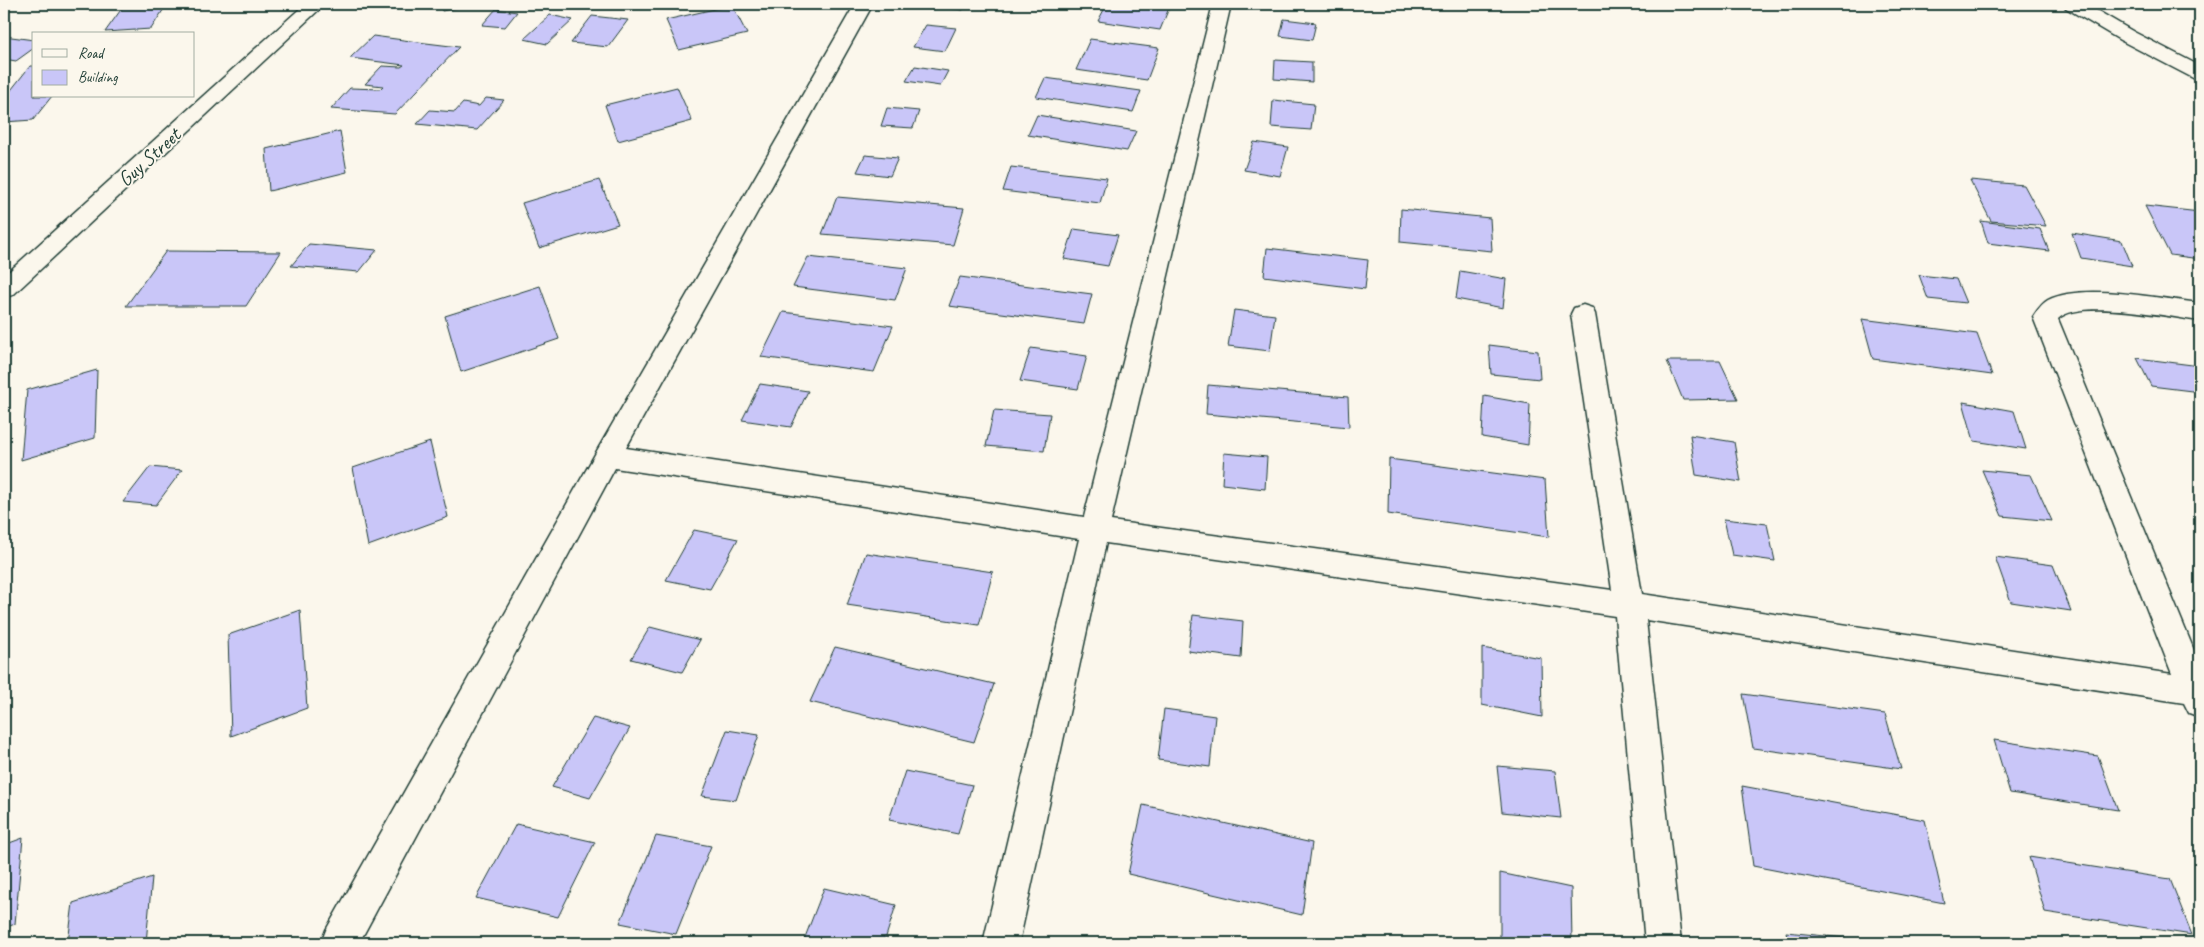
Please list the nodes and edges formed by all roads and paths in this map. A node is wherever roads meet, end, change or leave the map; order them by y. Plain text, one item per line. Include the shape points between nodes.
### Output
1 (316, 4) edge
2 (864, 4) edge
3 (1222, 4) edge
4 (2073, 4) edge
5 (2200, 74) edge
6 (4, 289) edge
7 (2200, 312) edge
8 (1583, 314) dead end
9 (608, 456) junction
10 (1095, 530) junction
11 (1629, 605) junction
12 (2198, 695) edge
13 (339, 943) edge
14 (1001, 943) edge
15 (1663, 943) edge

1 - 6 street, Guy Street
2 - 9 street
3 - 10 street
4 - 5 street
7 - 12 street via 2116,302 2077,302 2058,305 2045,317
8 - 11 street
9 - 10 street
9 - 13 street
10 - 11 street
10 - 14 street
11 - 12 street
11 - 15 street

